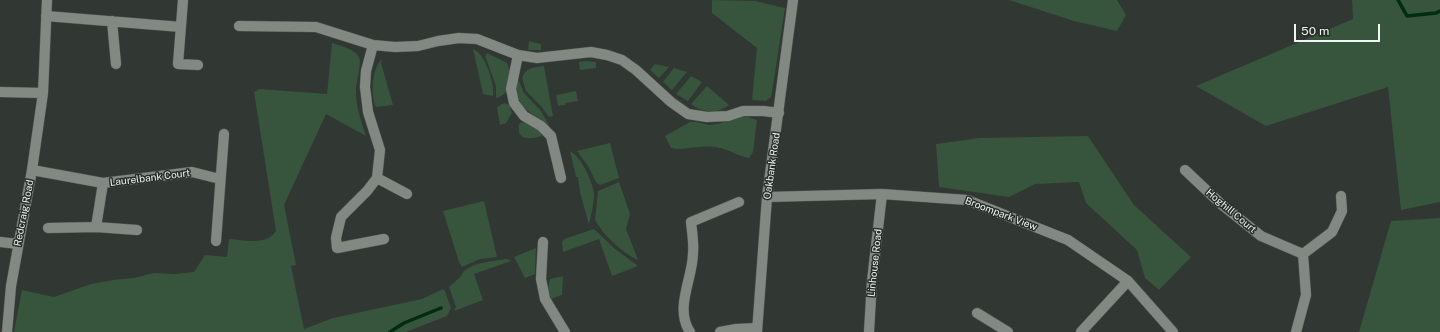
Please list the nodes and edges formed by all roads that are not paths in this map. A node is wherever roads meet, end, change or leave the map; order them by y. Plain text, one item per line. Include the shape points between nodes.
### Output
1 (47, 0) edge
2 (183, 0) edge
3 (793, 0) edge
4 (46, 16) junction
5 (112, 21) junction
6 (239, 26) dead end
7 (182, 27) junction
8 (373, 45) junction
9 (518, 55) junction
10 (116, 64) dead end
11 (198, 65) dead end
12 (0, 92) edge
13 (43, 93) junction
14 (779, 113) junction
15 (224, 134) dead end
16 (32, 170) junction
17 (1184, 170) dead end
18 (377, 178) junction
19 (561, 178) dead end
20 (220, 179) junction
21 (103, 183) junction
22 (407, 194) dead end
23 (882, 194) junction
24 (1341, 196) dead end
25 (767, 197) junction
26 (739, 202) dead end
27 (96, 227) junction
28 (48, 228) dead end
29 (137, 230) dead end
30 (384, 239) dead end
31 (216, 241) dead end
32 (0, 242) edge
33 (543, 242) dead end
34 (18, 244) junction
35 (1303, 254) junction
36 (1128, 281) junction
37 (977, 313) dead end
38 (757, 330) edge
39 (4, 331) edge
40 (565, 332) edge
41 (690, 332) edge
42 (720, 332) edge
43 (869, 332) edge
44 (1008, 332) edge
45 (1081, 332) edge
46 (1173, 332) edge
47 (1296, 332) edge

1 - 4 street, Redcraig Road
2 - 7 street
3 - 14 street, Oakbank Road
4 - 5 street
4 - 13 street, Redcraig Road
5 - 7 street
5 - 10 street
6 - 8 street via 316,27
7 - 11 street via 178,64
8 - 9 street via 395,48 459,38 477,39
8 - 18 street via 366,71 365,88 368,112 380,150
9 - 14 street via 537,58 591,52 615,57 636,70 688,114 707,117 728,116 744,111
9 - 19 street via 511,89 514,103 524,116 541,126 551,136
12 - 13 street
13 - 16 street, Redcraig Road
14 - 25 street, Oakbank Road
15 - 20 street
16 - 21 street, Laurelbank Court
16 - 34 street, Redcraig Road
17 - 35 street, Hoghill Court via 1261,236
18 - 22 street
18 - 30 street via 341,217 336,238 337,248
20 - 21 street, Laurelbank Court via 192,172
20 - 31 street
21 - 27 street, Laurelbank Court
23 - 25 street, Broompark View
23 - 36 street, Broompark View via 967,200 1068,240
23 - 43 street, Linhouse Road
24 - 35 street via 1342,211 1332,232
25 - 38 street, Oakbank Road
26 - 41 street via 691,222 693,254 684,305 684,320
27 - 28 street
27 - 29 street
32 - 34 street
33 - 40 street via 541,279 545,300
34 - 39 street, Redcraig Road
35 - 47 street via 1306,294
36 - 45 street
36 - 46 street, Broompark View
37 - 44 street
38 - 42 street via 736,329

